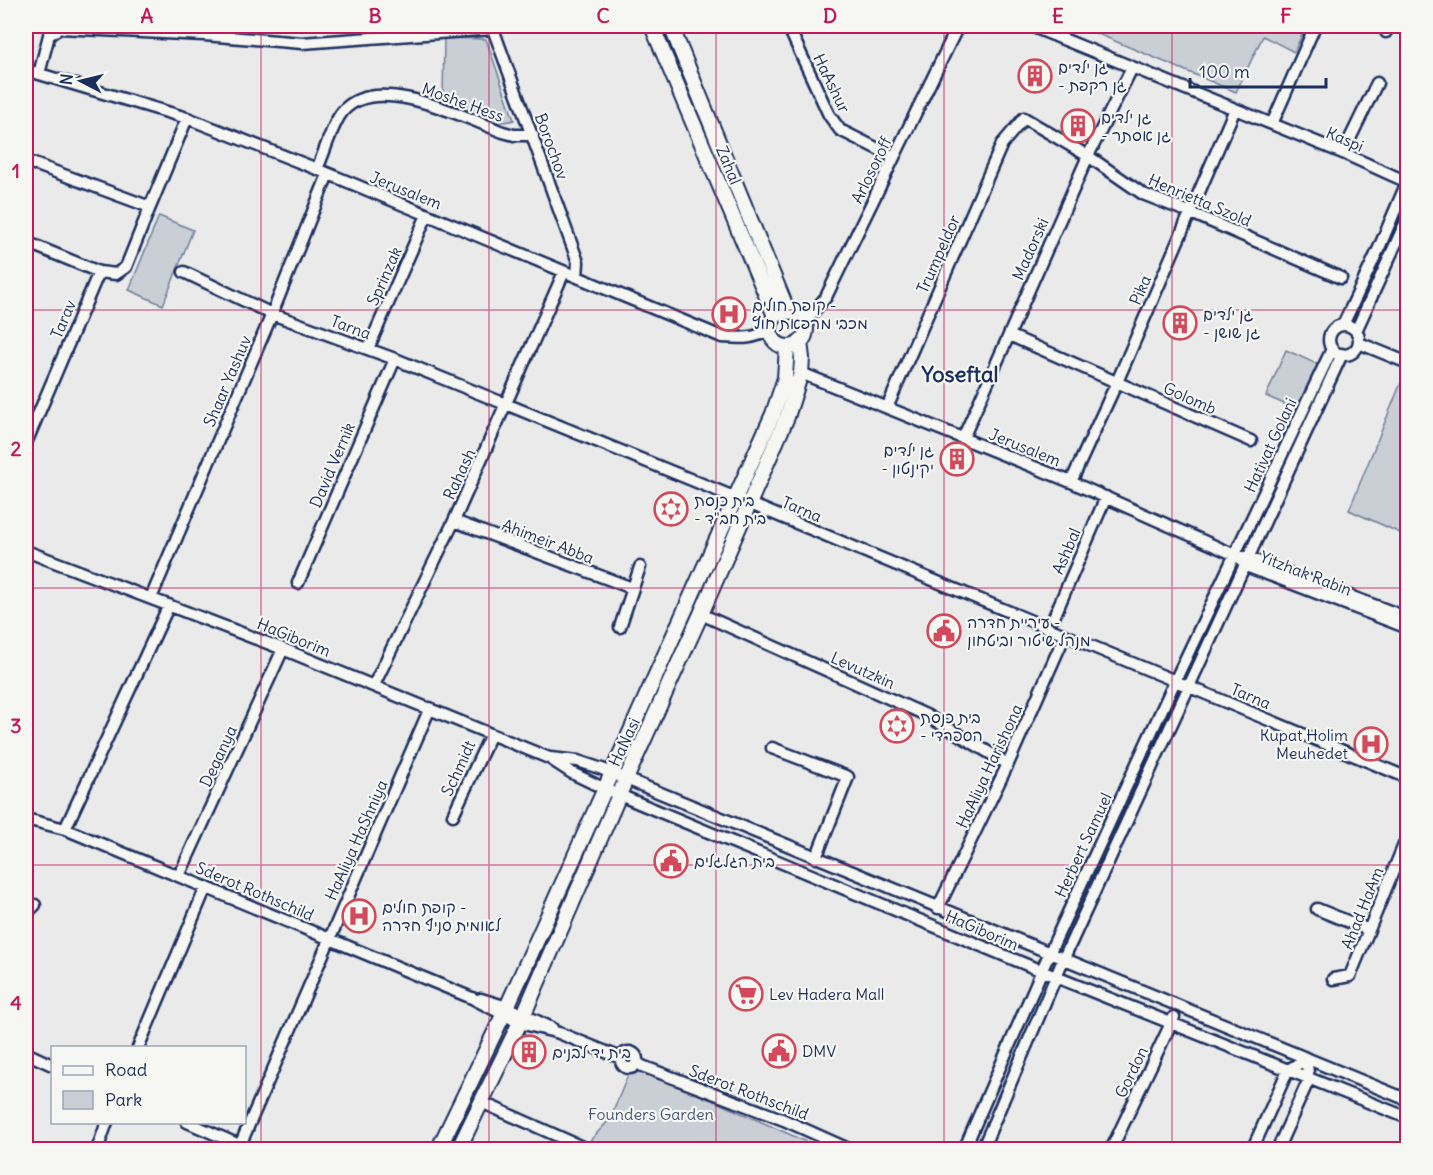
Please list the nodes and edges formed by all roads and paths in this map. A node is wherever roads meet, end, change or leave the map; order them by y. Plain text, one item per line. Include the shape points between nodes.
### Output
1 (652, 26) edge
2 (671, 26) edge
3 (788, 26) edge
4 (958, 26) edge
5 (1031, 26) edge
6 (1315, 26) edge
7 (493, 27) edge
8 (1132, 68) junction
9 (26, 70) edge
10 (39, 74) junction
11 (1377, 83) dead end
12 (1234, 109) junction
13 (187, 118) junction
14 (1024, 118) joint
15 (1272, 124) junction
16 (533, 135) junction
17 (1343, 153) junction
18 (1088, 156) junction
19 (894, 157) junction
20 (26, 161) edge
21 (317, 169) junction
22 (328, 174) junction
23 (1407, 181) edge
24 (150, 207) junction
25 (1189, 212) junction
26 (427, 215) junction
27 (1407, 218) edge
28 (26, 242) edge
29 (99, 272) junction
30 (184, 272) dead end
31 (564, 272) junction
32 (578, 277) junction
33 (1341, 278) dead end
34 (272, 314) junction
35 (778, 319) junction
36 (804, 323) junction
37 (1344, 325) junction
38 (1356, 331) junction
39 (1009, 336) junction
40 (1359, 343) junction
41 (794, 345) junction
42 (368, 349) junction
43 (1337, 352) junction
44 (395, 359) junction
45 (1407, 363) edge
46 (801, 373) junction
47 (1117, 382) junction
48 (507, 405) junction
49 (887, 408) junction
50 (963, 438) junction
51 (1251, 441) dead end
52 (26, 443) edge
53 (1071, 482) junction
54 (1106, 497) junction
55 (736, 498) junction
56 (750, 504) junction
57 (454, 521) junction
58 (26, 551) edge
59 (1235, 555) junction
60 (1248, 562) junction
61 (640, 567) dead end
62 (298, 583) dead end
63 (632, 588) junction
64 (151, 598) junction
65 (169, 605) junction
66 (702, 614) junction
67 (1054, 617) dead end
68 (1407, 618) edge
69 (620, 627) dead end
70 (1407, 628) edge
71 (1065, 635) junction
72 (283, 649) junction
73 (1175, 681) junction
74 (374, 685) junction
75 (1188, 686) junction
76 (430, 708) junction
77 (491, 734) junction
78 (772, 748) dead end
79 (549, 758) junction
80 (1008, 764) junction
81 (612, 773) junction
82 (1407, 778) edge
83 (626, 779) junction
84 (605, 789) junction
85 (619, 795) junction
86 (453, 815) dead end
87 (26, 819) edge
88 (65, 828) junction
89 (1407, 835) edge
90 (816, 858) junction
91 (179, 876) junction
92 (206, 887) junction
93 (35, 905) dead end
94 (938, 908) junction
95 (1317, 909) dead end
96 (26, 914) edge
97 (1369, 930) junction
98 (330, 938) junction
99 (1049, 954) junction
100 (1063, 960) junction
101 (1042, 971) junction
102 (1056, 977) junction
103 (1333, 979) dead end
104 (1179, 1007) junction
105 (505, 1011) junction
106 (522, 1019) junction
107 (1171, 1023) junction
108 (138, 1046) edge
109 (26, 1053) edge
110 (1305, 1059) junction
111 (51, 1065) edge
112 (1288, 1070) junction
113 (1309, 1079) junction
114 (1407, 1100) edge
115 (481, 1102) junction
116 (1407, 1118) edge
117 (106, 1124) edge
118 (191, 1124) edge
119 (239, 1147) edge
120 (97, 1149) edge
121 (251, 1149) edge
122 (438, 1149) edge
123 (458, 1149) edge
124 (589, 1149) edge
125 (851, 1149) edge
126 (964, 1149) edge
127 (982, 1149) edge
128 (1112, 1149) edge
129 (1252, 1149) edge
130 (1277, 1149) edge

1 - 35 main road, Zahal
2 - 35 main road, Zahal
3 - 19 street, HaAshur via 829,115 840,130
4 - 19 street, Arlosoroff
5 - 8 street, Kaspi
6 - 15 street
7 - 10 street via 302,43 60,28 49,35
7 - 16 street, Borochov
8 - 12 street, Kaspi
8 - 18 street, Madorski
9 - 10 street, Jerusalem
10 - 13 street, Jerusalem
11 - 17 street
12 - 15 street, Kaspi
12 - 25 street, Pika
13 - 21 street, Jerusalem
13 - 24 street
14 - 18 street, Henrietta Szold
14 - 49 street, Trumpeldor via 1002,144
15 - 17 street, Kaspi
16 - 21 street, Moshe Hess via 503,132 417,100 378,96 349,105 341,113
16 - 32 street, Borochov via 578,262
17 - 23 street, Kaspi
18 - 25 street, Henrietta Szold via 1143,194
18 - 39 street, Madorski
19 - 36 street, Arlosoroff via 826,297
20 - 24 street
21 - 22 street, Jerusalem
22 - 26 street, Jerusalem
22 - 34 street, Shaar Yashuv
23 - 37 street
24 - 29 street via 126,267 116,274
25 - 33 street, Henrietta Szold
25 - 47 street, Pika
26 - 31 street, Jerusalem
26 - 42 street, Sprinzak
27 - 38 street
28 - 29 street
29 - 52 street, Tarav
30 - 34 street, Tarna
31 - 32 street, Jerusalem
31 - 48 street, Rahash
32 - 35 street, Jerusalem via 722,337 760,336
34 - 42 street, Tarna
34 - 64 street, Shaar Yashuv
35 - 36 main road via 798,315
35 - 41 main road via 773,340
36 - 41 main road via 805,333
37 - 38 street
37 - 43 street via 1332,332 1329,340
38 - 40 street
39 - 47 street
39 - 50 street, Madorski
40 - 43 street via 1354,351
40 - 45 street
41 - 46 main road, HaNasi via 802,358
41 - 55 main road, HaNasi via 773,414
42 - 44 street, Tarna
43 - 59 street, Hativat Golani
43 - 60 street, Hativat Golani
44 - 48 street, Tarna
44 - 62 street, David Vernik
46 - 49 street, Jerusalem
46 - 56 main road, HaNasi
47 - 51 street, Golomb
47 - 53 street, Pika
48 - 55 street, Tarna
48 - 57 street, Rahash
49 - 50 street, Jerusalem
50 - 53 street, Jerusalem
53 - 54 street, Jerusalem
54 - 59 street, Jerusalem
54 - 67 street, Ashbal
55 - 56 street, Tarna
55 - 81 main road, HaNasi
56 - 66 main road, HaNasi
56 - 71 street, Tarna
57 - 63 street, Ahimeir Abba
57 - 74 street, Rahash
58 - 64 street, HaGiborim
59 - 60 street, Yitzhak Rabin
59 - 73 street, Herbert Samuel
60 - 68 street, Yitzhak Rabin
60 - 70 street, Yitzhak Rabin
60 - 75 street, Herbert Samuel
61 - 63 street
63 - 69 street
64 - 65 street, HaGiborim
65 - 72 street, HaGiborim
65 - 88 street
66 - 80 street, Levutzkin via 926,715
66 - 83 main road, HaNasi
71 - 73 street, Tarna
71 - 80 street, HaAliya Harishona
72 - 74 street, HaGiborim
72 - 91 street, Deganya
73 - 75 street, Tarna
73 - 99 street, Herbert Samuel
74 - 76 street, HaGiborim
75 - 82 street, Tarna
75 - 100 street, Herbert Samuel
76 - 77 street, HaGiborim
76 - 98 street, HaAliya HaShniya
77 - 79 street, HaGiborim
77 - 86 street, Schmidt
78 - 90 street via 849,777
79 - 81 street, HaGiborim via 578,761
79 - 84 street, HaGiborim
80 - 94 street, HaAliya Harishona
81 - 83 street, HaGiborim
81 - 84 main road, HaNasi
83 - 85 main road, HaNasi
83 - 90 street, HaGiborim
84 - 85 street, HaGiborim
84 - 105 main road, HaNasi
85 - 101 street, HaGiborim
85 - 106 main road, HaNasi
87 - 88 street, Sderot Rothschild
88 - 91 street, Sderot Rothschild
89 - 97 street, Ahad HaAm
90 - 94 street, HaGiborim
91 - 92 street, Sderot Rothschild
92 - 98 street, Sderot Rothschild
92 - 108 street
93 - 96 street
94 - 99 street, HaGiborim
95 - 97 street
97 - 103 street, Ahad HaAm via 1350,976
98 - 105 street, Sderot Rothschild
98 - 119 street, HaAliya HaShniya
99 - 100 street, HaGiborim
99 - 101 street, Herbert Samuel
100 - 102 street, Herbert Samuel
100 - 104 street, HaGiborim
101 - 102 street, HaGiborim
101 - 126 street, Herbert Samuel
102 - 107 street, HaGiborim
102 - 127 street, Herbert Samuel
104 - 107 street, Gordon
104 - 110 street, HaGiborim
105 - 106 street, Sderot Rothschild
105 - 122 main road, HaNasi
106 - 115 main road, HaNasi
106 - 125 street, Sderot Rothschild via 621,1058 629,1052 642,1066
107 - 112 street, HaGiborim
107 - 128 street, Gordon
109 - 111 street
110 - 112 street
110 - 113 street
110 - 114 street, HaGiborim
112 - 113 street, HaGiborim
112 - 129 street
113 - 116 street, HaGiborim
113 - 130 street
115 - 123 main road, HaNasi
115 - 124 street
117 - 120 street
118 - 119 street
119 - 121 street

